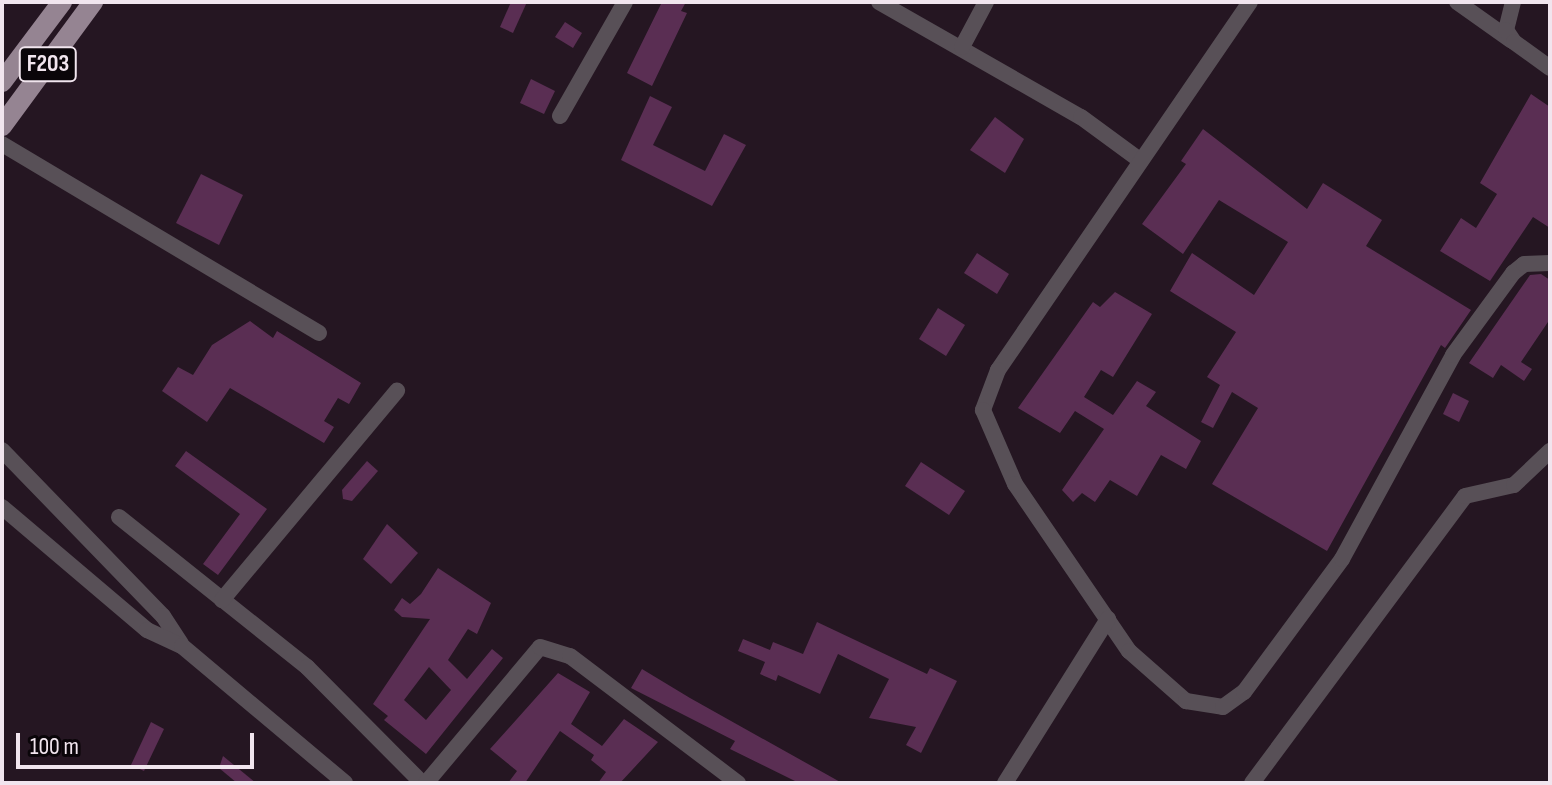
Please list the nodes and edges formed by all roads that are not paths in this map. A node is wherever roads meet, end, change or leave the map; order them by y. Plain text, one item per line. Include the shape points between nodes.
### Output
1 (62, 2) edge
2 (93, 2) edge
3 (625, 2) edge
4 (879, 2) edge
5 (986, 2) edge
6 (1250, 2) edge
7 (1457, 2) edge
8 (1513, 2) edge
9 (1514, 42) junction
10 (962, 47) junction
11 (1550, 68) edge
12 (2, 82) edge
13 (560, 116) dead end
14 (2, 126) edge
15 (2, 144) edge
16 (1141, 161) junction
17 (1550, 263) edge
18 (319, 333) dead end
19 (397, 391) dead end
20 (2, 450) edge
21 (1550, 451) edge
22 (2, 507) edge
23 (119, 517) dead end
24 (222, 600) junction
25 (1108, 619) junction
26 (182, 646) junction
27 (345, 783) edge
28 (424, 783) edge
29 (738, 783) edge
30 (1005, 783) edge
31 (1252, 783) edge

1 - 12 main road, F203
2 - 14 main road, F203
3 - 13 street
4 - 10 street
5 - 10 street
6 - 16 street
7 - 9 street
8 - 9 street via 1506,30
9 - 11 street
10 - 16 street via 1081,117
15 - 18 street
16 - 25 street via 998,370 983,410 1015,484
17 - 25 street via 1524,264 1513,273 1444,370 1342,559 1233,702 1208,707 1186,701 1129,651
19 - 24 street
20 - 26 street via 163,616
21 - 31 street via 1514,485 1465,496
22 - 26 street via 147,630
23 - 24 street
24 - 28 street via 347,702
25 - 30 street
26 - 27 street
28 - 29 street via 540,647 570,656

